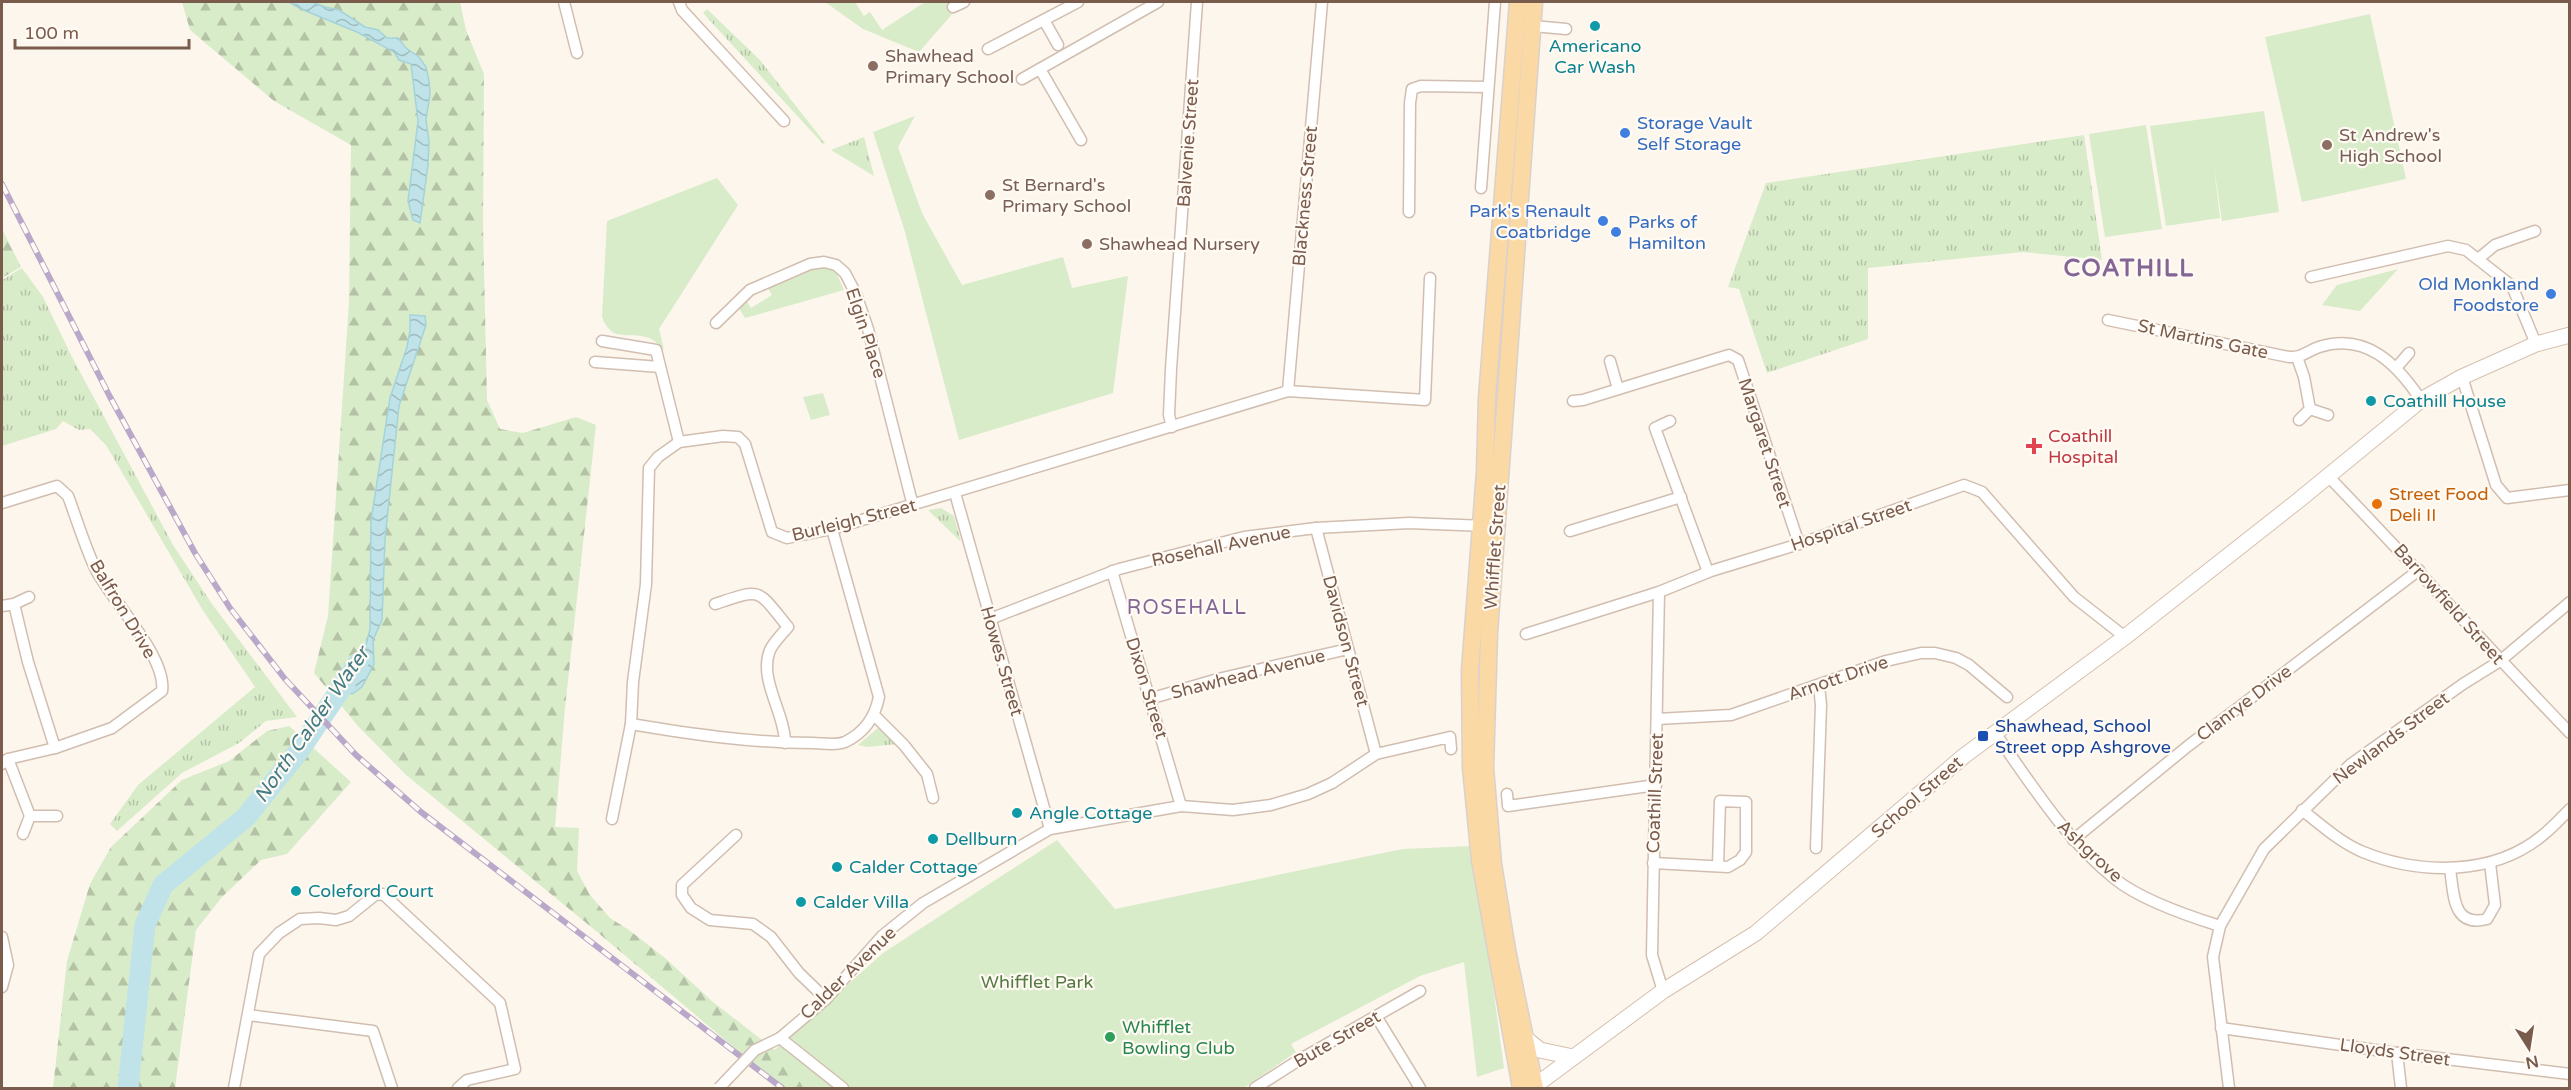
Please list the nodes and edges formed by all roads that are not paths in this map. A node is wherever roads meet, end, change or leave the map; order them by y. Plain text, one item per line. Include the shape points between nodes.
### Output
1 (564, 2) edge
2 (679, 2) edge
3 (964, 2) edge
4 (1078, 2) edge
5 (1153, 2) edge
6 (1197, 2) edge
7 (1322, 2) edge
8 (1495, 2) edge
9 (1518, 2) edge
10 (1534, 2) edge
11 (953, 7) dead end
12 (1044, 20) junction
13 (1533, 26) junction
14 (1566, 29) dead end
15 (1058, 45) dead end
16 (988, 49) dead end
17 (577, 53) dead end
18 (1040, 69) junction
19 (1022, 79) dead end
20 (1488, 87) junction
21 (784, 121) dead end
22 (1081, 140) dead end
23 (1481, 188) dead end
24 (1408, 212) dead end
25 (2535, 231) dead end
26 (2478, 259) junction
27 (1430, 278) dead end
28 (2311, 278) dead end
29 (2108, 320) dead end
30 (716, 323) dead end
31 (2570, 335) edge
32 (602, 341) dead end
33 (2536, 344) junction
34 (2409, 353) dead end
35 (2298, 357) junction
36 (1610, 361) dead end
37 (595, 362) dead end
38 (660, 367) junction
39 (2396, 368) junction
40 (2462, 377) junction
41 (1618, 389) junction
42 (1288, 391) junction
43 (1573, 400) dead end
44 (2421, 400) junction
45 (2310, 409) junction
46 (2328, 415) dead end
47 (2299, 420) dead end
48 (1670, 421) dead end
49 (1172, 427) junction
50 (679, 442) junction
51 (2328, 476) junction
52 (2570, 490) edge
53 (955, 493) junction
54 (1681, 497) junction
55 (2, 503) edge
56 (914, 506) junction
57 (1489, 526) junction
58 (1316, 528) junction
59 (832, 529) junction
60 (1570, 531) dead end
61 (1799, 544) junction
62 (2419, 570) junction
63 (1112, 571) junction
64 (1708, 572) junction
65 (1659, 592) junction
66 (29, 597) dead end
67 (2570, 603) edge
68 (14, 604) junction
69 (715, 604) dead end
70 (2, 606) edge
71 (990, 619) junction
72 (1526, 634) dead end
73 (2125, 637) junction
74 (1348, 649) junction
75 (2500, 661) junction
76 (1819, 685) junction
77 (2007, 697) dead end
78 (1149, 699) junction
79 (874, 715) junction
80 (1657, 719) junction
81 (631, 724) junction
82 (1995, 733) junction
83 (2570, 734) edge
84 (785, 743) junction
85 (55, 748) junction
86 (1451, 748) dead end
87 (1376, 754) junction
88 (5, 762) edge
89 (1656, 785) junction
90 (1507, 794) dead end
91 (933, 798) dead end
92 (1182, 806) junction
93 (2570, 809) edge
94 (2302, 810) junction
95 (30, 816) junction
96 (57, 816) dead end
97 (612, 819) dead end
98 (1050, 829) junction
99 (23, 834) dead end
100 (735, 836) dead end
101 (2073, 840) junction
102 (1816, 848) dead end
103 (1653, 863) junction
104 (2490, 863) junction
105 (1718, 866) junction
106 (2450, 869) junction
107 (2220, 926) junction
108 (2, 937) edge
109 (2, 987) edge
110 (1420, 991) dead end
111 (1663, 992) junction
112 (826, 999) junction
113 (248, 1015) junction
114 (1376, 1016) junction
115 (2221, 1028) junction
116 (780, 1038) junction
117 (1525, 1038) junction
118 (2397, 1053) junction
119 (1573, 1057) junction
120 (2570, 1074) edge
121 (1259, 1087) edge
122 (719, 1088) edge
123 (1531, 1088) edge
124 (234, 1089) edge
125 (392, 1089) edge
126 (458, 1089) edge
127 (843, 1089) edge
128 (1420, 1089) edge
129 (2229, 1089) edge
130 (2401, 1089) edge

1 - 17 street
2 - 21 street via 682,10
3 - 11 street
4 - 12 street
5 - 18 street
6 - 49 street, Balvenie Street via 1171,369
7 - 42 street, Blackness Street
8 - 20 street
9 - 57 main road, Whifflet Street via 1487,398
10 - 13 main road, Whifflet Street
12 - 15 street
12 - 16 street
13 - 14 street
13 - 57 main road, Whifflet Street
18 - 19 street
18 - 22 street
20 - 23 street
20 - 24 street via 1412,89
25 - 26 street via 2494,245
26 - 28 street via 2466,250 2448,246
26 - 33 street via 2512,286
27 - 42 street, Burleigh Street via 1425,400
29 - 35 street, St Martins Gate
30 - 56 street, Elgin Place via 750,290 810,264 836,265 845,273 865,320
31 - 33 street, School Street
32 - 38 street via 656,350
33 - 40 street, School Street
34 - 39 street
35 - 39 street via 2319,348 2358,344 2367,346
35 - 45 street
36 - 41 street
37 - 38 street
38 - 50 street
39 - 44 street
40 - 44 street, School Street
40 - 52 street via 2496,485 2507,498
41 - 43 street, Margaret Street
41 - 61 street, Margaret Street via 1729,355 1738,360
42 - 49 street, Burleigh Street
44 - 51 street, School Street
45 - 46 street
45 - 47 street
48 - 54 street via 1655,428
49 - 53 street, Burleigh Street
50 - 59 street, Burleigh Street via 738,437 745,444 772,531 787,538
50 - 81 street, Burleigh Street via 649,468 646,584
51 - 62 street, Barrowfield Street
51 - 73 street, School Street
53 - 56 street, Burleigh Street
53 - 71 street, Howes Street
54 - 60 street
54 - 64 street
55 - 85 street, Balfron Drive via 57,486 63,489 96,570 148,646 164,683 162,691 112,728
56 - 59 street, Burleigh Street
57 - 58 street, Rosehall Avenue via 1409,523
57 - 117 main road, Whifflet Street via 1485,778 1495,875
57 - 123 main road, Whifflet Street via 1470,671 1474,809 1488,906
58 - 63 street, Rosehall Avenue via 1244,537
58 - 74 street, Davidson Street
59 - 79 street via 879,697
61 - 64 street, Hospital Street
61 - 73 street, Hospital Street via 1964,485 1982,492 2074,597
62 - 75 street, Barrowfield Street
62 - 101 street, Clanrye Drive via 2188,746
63 - 71 street, Rosehall Avenue
63 - 78 street, Dixon Street
64 - 65 street, Hospital Street
65 - 72 street, Hospital Street
65 - 80 street, Coathill Street
66 - 68 street
67 - 75 street, Newlands Street
68 - 70 street
68 - 85 street
69 - 84 street via 750,593 762,596 788,627 771,650 766,668
71 - 98 street, Howes Street
73 - 82 street, School Street
74 - 78 street, Shawhead Avenue
74 - 87 street, Davidson Street
75 - 83 street, Barrowfield Street
75 - 94 street, Newlands Street via 2351,764
76 - 77 street, Arnott Drive via 1886,661 1935,653 1969,664
76 - 80 street, Arnott Drive via 1731,715
76 - 102 street
78 - 92 street, Dixon Street
79 - 84 street via 866,727 843,743
79 - 91 street via 927,774
80 - 89 street, Coathill Street
81 - 84 street via 734,740
81 - 97 street, Burleigh Street
82 - 101 street, Ashgrove
82 - 111 street, School Street via 1756,933
85 - 88 street, Balfron Drive
86 - 87 street, Calder Avenue via 1450,737
87 - 92 street, Calder Avenue via 1332,783 1282,802 1233,810
88 - 95 street
89 - 90 street via 1508,806
89 - 103 street, Coathill Street
92 - 98 street, Calder Avenue
93 - 104 street via 2542,836
94 - 106 street via 2362,852
94 - 107 street, Newlands Street via 2264,849
95 - 96 street
95 - 99 street
98 - 112 street, Calder Avenue via 923,903 882,936
100 - 112 street via 682,885 682,896 710,920 753,924 771,937
101 - 107 street, Ashgrove via 2117,880 2176,912
103 - 105 street
103 - 111 street, Coathill Street via 1652,955
104 - 106 street
104 - 106 street via 2494,905 2487,919 2479,921 2469,922 2457,908
105 - 105 street via 1735,864 1746,852 1746,802 1720,801
107 - 115 street, Newlands Street via 2213,957
108 - 109 street via 8,965
110 - 114 street, Bute Street
111 - 119 street, School Street
112 - 116 street, Calder Avenue
113 - 124 street
113 - 125 street via 374,1031
113 - 126 street via 259,954 279,933 300,919 336,920 350,916 383,894 500,1004 515,1069 467,1080
114 - 121 street, Bute Street
114 - 128 street
115 - 118 street, Lloyds Street
115 - 129 street, Newlands Street
116 - 122 street, Calder Avenue, bridge via 755,1050
116 - 127 street
117 - 119 street via 1540,1050
117 - 123 main road, Whifflet Street
118 - 120 street, Lloyds Street
118 - 130 street
119 - 123 street, School Street

